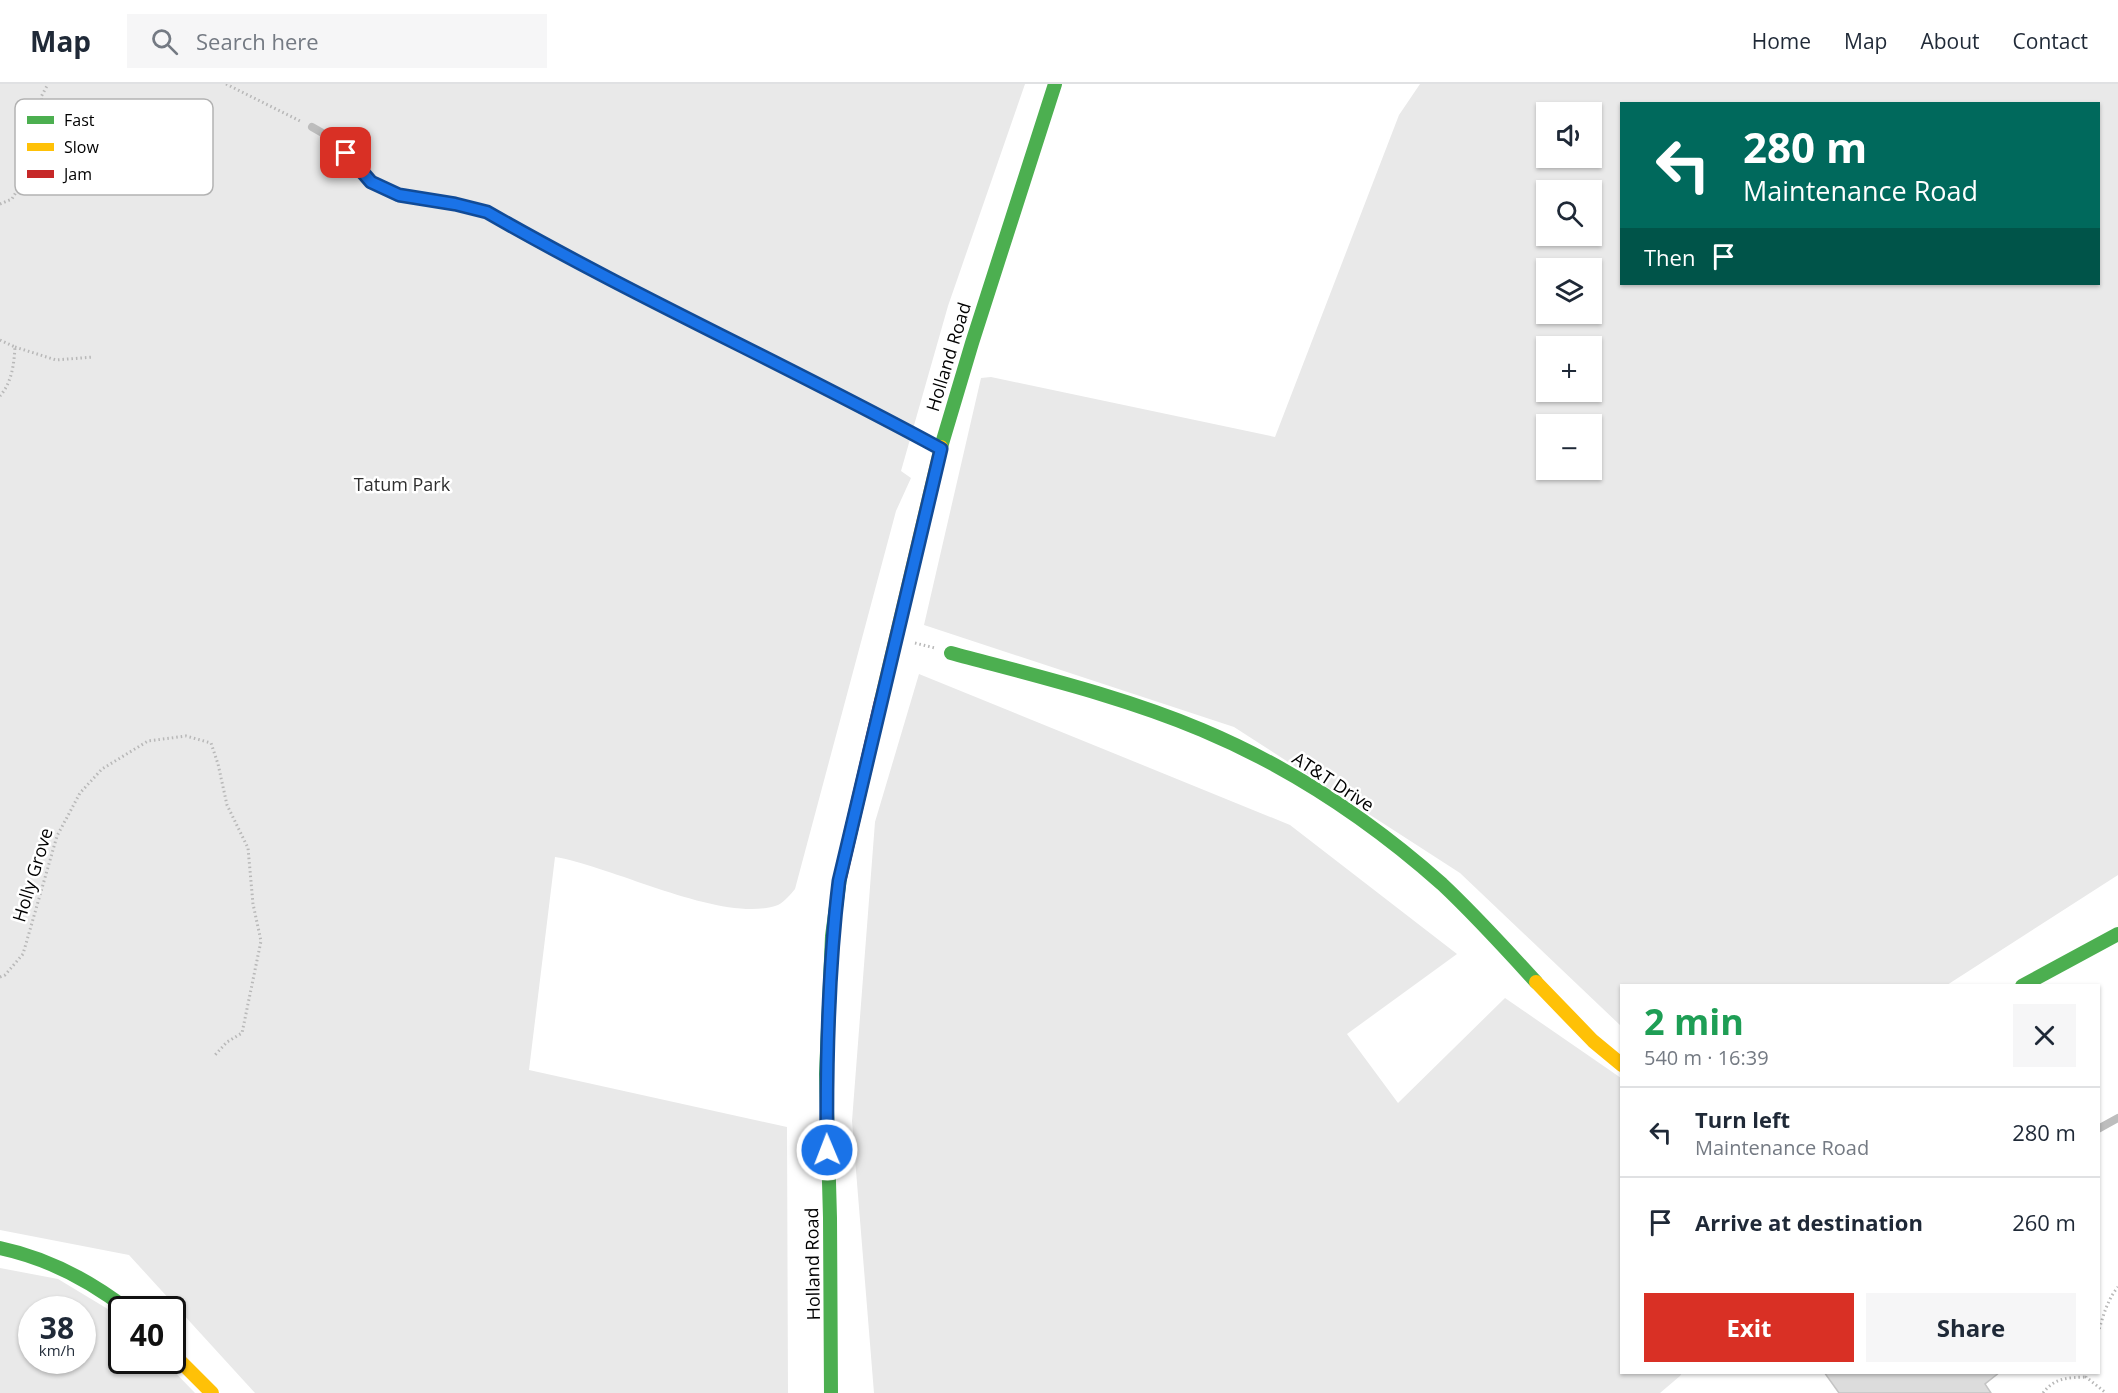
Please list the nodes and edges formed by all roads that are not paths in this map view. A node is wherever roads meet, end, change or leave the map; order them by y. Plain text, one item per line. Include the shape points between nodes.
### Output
1 (1055, 84) edge
2 (312, 127) road end
3 (941, 449) junction
4 (951, 653) road end
5 (2118, 934) edge
6 (2026, 984) edge
7 (1620, 1063) edge
8 (2118, 1118) edge
9 (2100, 1128) edge
10 (0, 1248) edge
11 (108, 1296) edge
12 (186, 1367) edge
13 (212, 1393) edge
14 (831, 1393) edge

1 - 3 street, Holland Road
2 - 3 lane via 333,139 371,182 399,195 487,212
3 - 14 street, Holland Road via 842,870 832,936 826,1074
4 - 7 street, AT&T Drive via 1160,714 1222,739 1288,773 1362,820 1425,870 1470,910 1587,1036
5 - 6 street
8 - 9 lane
10 - 11 street via 78,1276
12 - 13 street

